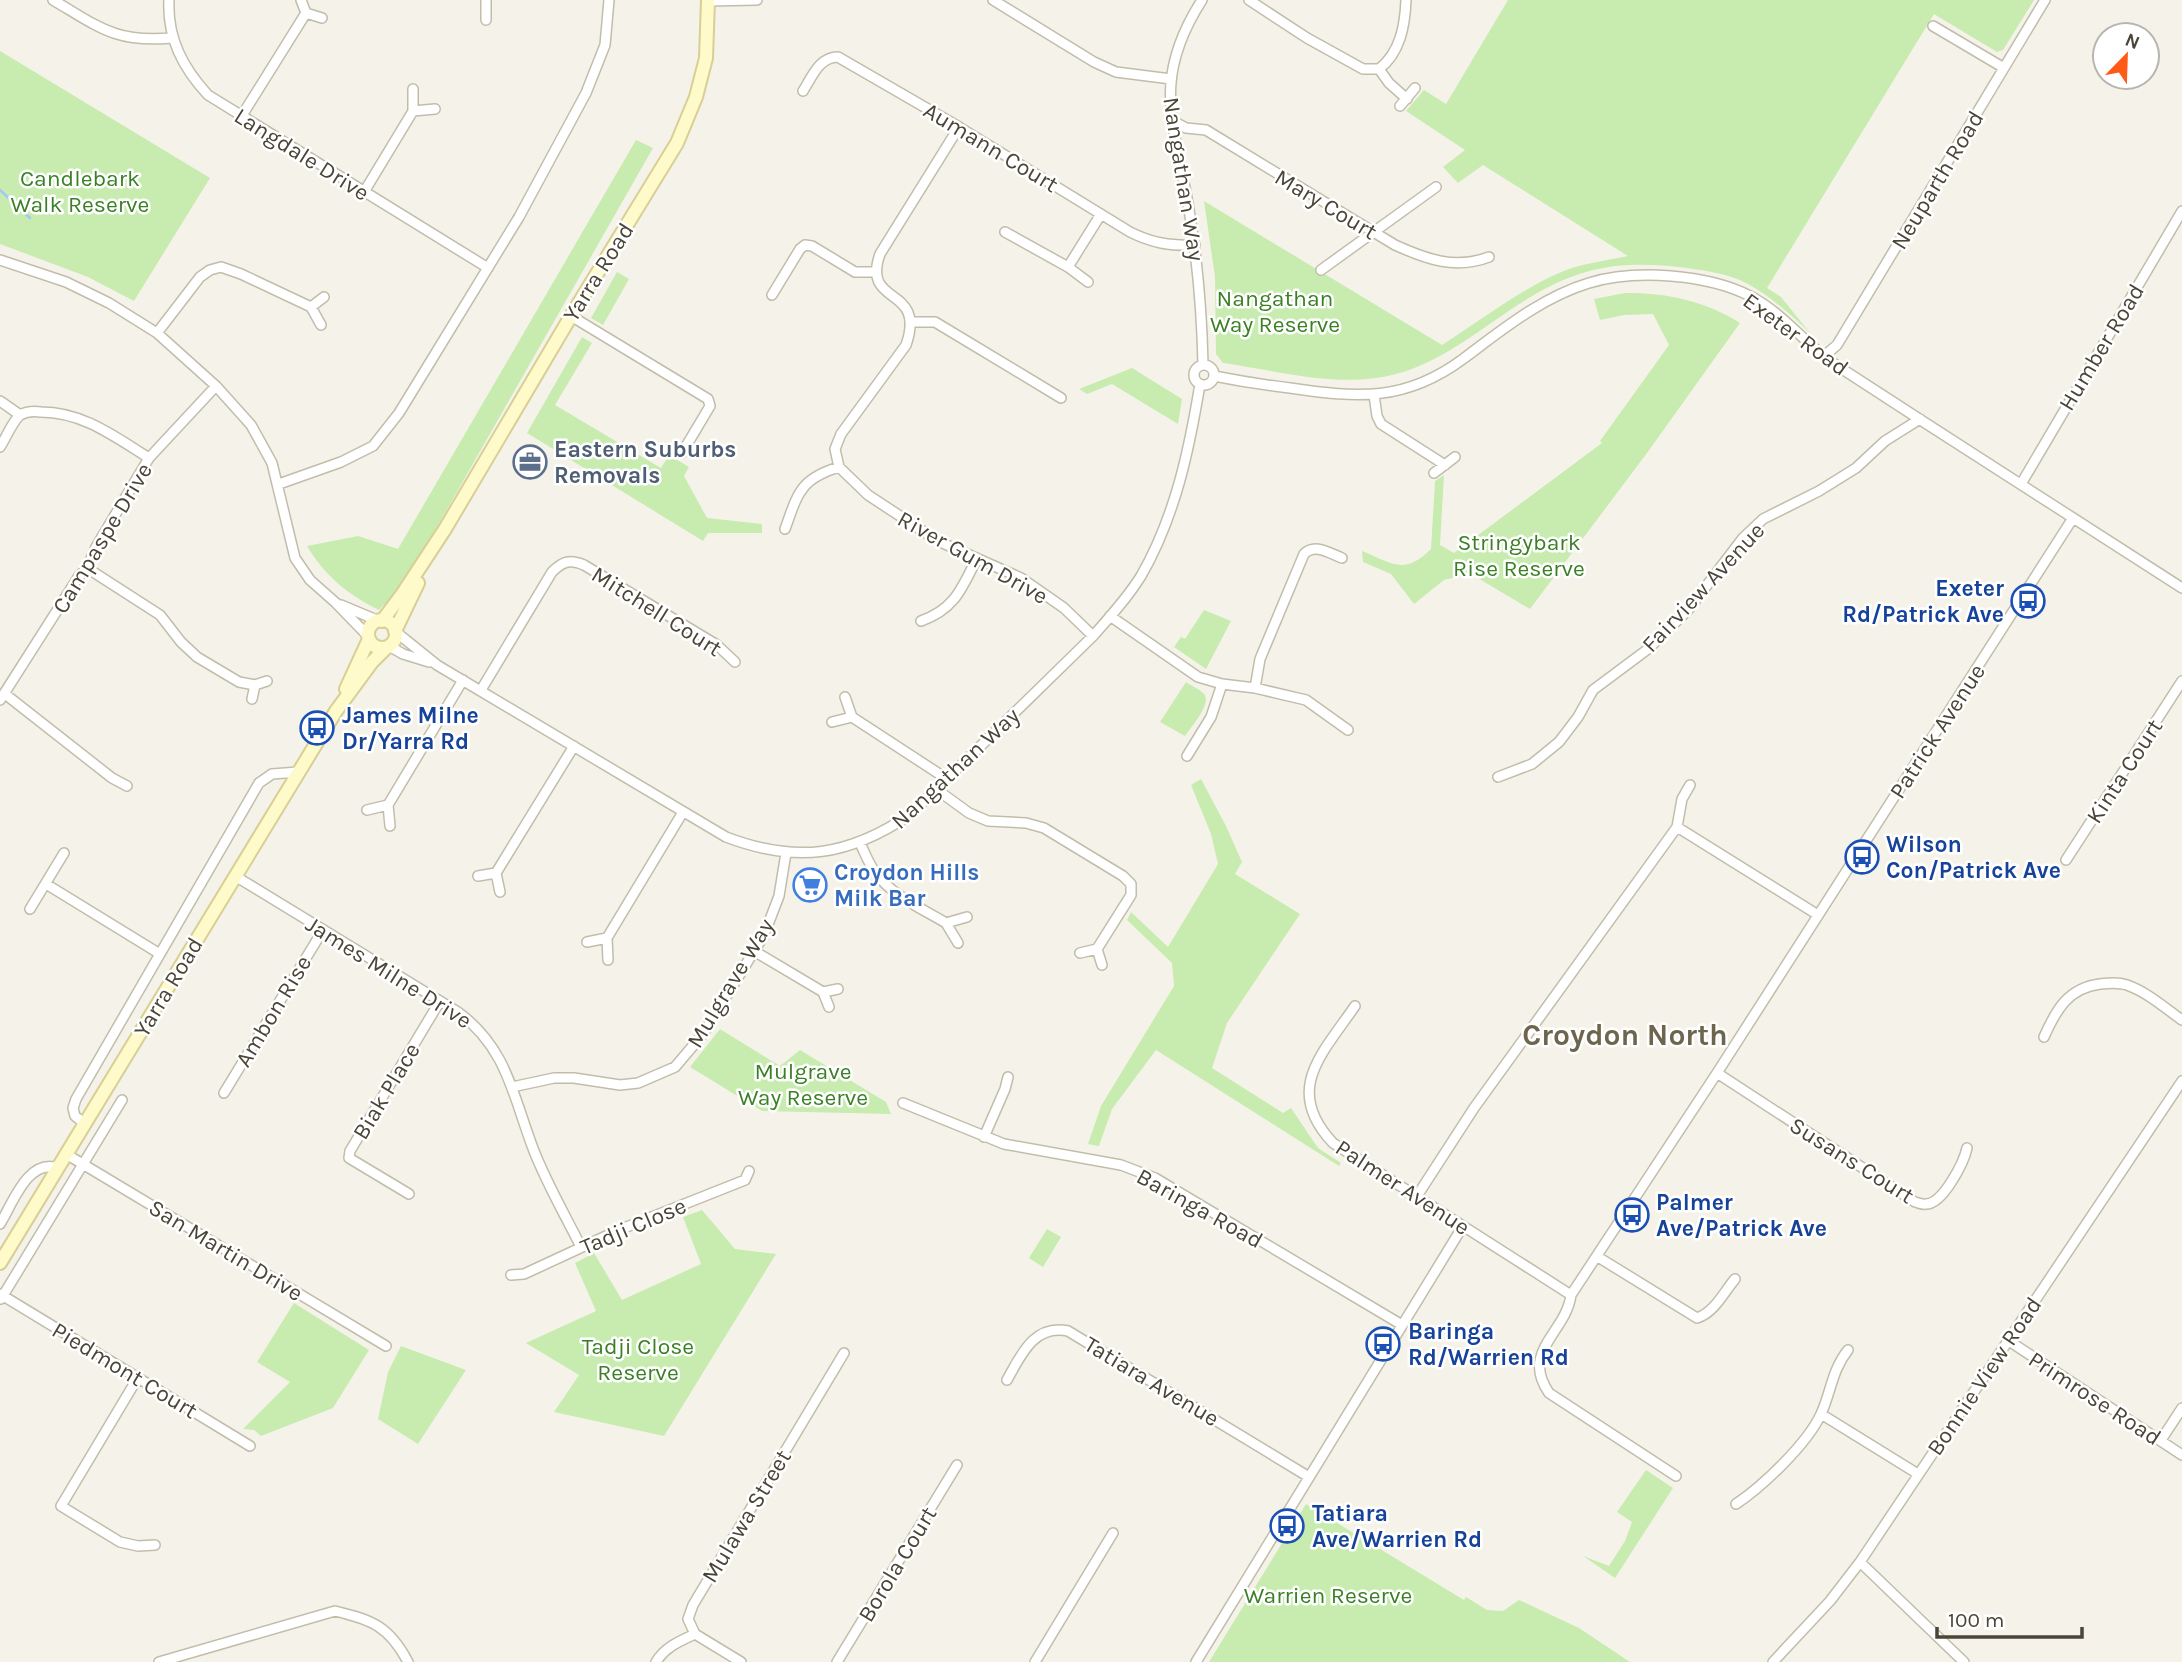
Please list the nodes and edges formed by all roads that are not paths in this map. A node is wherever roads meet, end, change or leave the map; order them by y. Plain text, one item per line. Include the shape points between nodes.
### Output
1 (54, 0) edge
2 (169, 0) edge
3 (301, 0) edge
4 (486, 0) edge
5 (609, 0) edge
6 (708, 0) edge
7 (757, 0) edge
8 (993, 0) edge
9 (1202, 0) edge
10 (1249, 0) edge
11 (1406, 0) edge
12 (2045, 0) edge
13 (306, 13) junction
14 (322, 18) dead end
15 (486, 20) dead end
16 (1933, 26) dead end
17 (172, 38) junction
18 (2004, 68) junction
19 (1379, 69) junction
20 (1171, 79) junction
21 (1415, 88) dead end
22 (413, 89) dead end
23 (803, 91) dead end
24 (435, 109) dead end
25 (413, 111) junction
26 (241, 117) junction
27 (1171, 120) junction
28 (958, 127) junction
29 (1436, 187) dead end
30 (364, 192) junction
31 (2182, 211) edge
32 (1101, 214) junction
33 (1006, 232) dead end
34 (1372, 233) junction
35 (1195, 245) junction
36 (1489, 257) dead end
37 (0, 260) edge
38 (1068, 267) junction
39 (488, 268) junction
40 (1321, 270) dead end
41 (875, 272) junction
42 (1088, 282) dead end
43 (772, 295) dead end
44 (324, 297) dead end
45 (311, 307) junction
46 (570, 316) junction
47 (910, 322) junction
48 (321, 325) dead end
49 (157, 333) junction
50 (1824, 356) junction
51 (1203, 365) junction
52 (1214, 376) junction
53 (1200, 384) junction
54 (216, 386) junction
55 (1374, 395) junction
56 (1061, 398) dead end
57 (0, 401) edge
58 (20, 415) junction
59 (1920, 419) junction
60 (0, 447) edge
61 (682, 453) dead end
62 (149, 457) junction
63 (1455, 457) dead end
64 (1445, 465) junction
65 (839, 467) junction
66 (1434, 473) dead end
67 (279, 484) junction
68 (2021, 484) junction
69 (2073, 518) junction
70 (445, 529) junction
71 (785, 529) dead end
72 (977, 558) junction
73 (1342, 558) dead end
74 (87, 568) junction
75 (2182, 588) edge
76 (336, 603) junction
77 (1110, 616) junction
78 (381, 621) junction
79 (921, 621) dead end
80 (395, 631) junction
81 (1093, 636) junction
82 (369, 638) junction
83 (388, 647) junction
84 (735, 662) dead end
85 (437, 665) junction
86 (463, 680) junction
87 (267, 681) dead end
88 (2182, 681) edge
89 (1222, 684) junction
90 (255, 685) junction
91 (1255, 688) junction
92 (481, 690) junction
93 (3, 697) edge
94 (845, 697) dead end
95 (252, 699) dead end
96 (335, 711) junction
97 (852, 717) junction
98 (832, 722) dead end
99 (1348, 730) dead end
100 (574, 746) junction
101 (1186, 756) dead end
102 (298, 772) junction
103 (1498, 777) dead end
104 (947, 779) junction
105 (1690, 785) dead end
106 (127, 786) dead end
107 (936, 789) junction
108 (387, 805) junction
109 (367, 810) dead end
110 (683, 812) junction
111 (390, 826) dead end
112 (1677, 827) junction
113 (860, 843) junction
114 (64, 853) dead end
115 (786, 853) junction
116 (2066, 860) dead end
117 (496, 873) junction
118 (236, 876) junction
119 (478, 876) dead end
120 (46, 884) junction
121 (500, 892) dead end
122 (30, 909) dead end
123 (1818, 915) junction
124 (967, 917) dead end
125 (946, 923) junction
126 (323, 930) junction
127 (607, 938) junction
128 (587, 942) dead end
129 (958, 943) dead end
130 (1097, 948) junction
131 (754, 951) junction
132 (160, 954) junction
133 (1080, 954) dead end
134 (608, 960) dead end
135 (1102, 965) dead end
136 (838, 989) dead end
137 (823, 992) junction
138 (440, 1001) junction
139 (1355, 1006) dead end
140 (830, 1007) dead end
141 (2182, 1020) edge
142 (2044, 1037) dead end
143 (1717, 1073) junction
144 (1008, 1077) dead end
145 (2182, 1081) edge
146 (512, 1087) junction
147 (224, 1093) dead end
148 (122, 1100) dead end
149 (902, 1103) dead end
150 (84, 1124) junction
151 (984, 1138) junction
152 (1967, 1148) dead end
153 (66, 1154) junction
154 (82, 1164) junction
155 (58, 1168) junction
156 (749, 1171) dead end
157 (409, 1194) dead end
158 (1417, 1196) junction
159 (0, 1224) edge
160 (1463, 1226) junction
161 (581, 1247) junction
162 (1598, 1257) junction
163 (0, 1263) edge
164 (511, 1275) dead end
165 (1734, 1279) dead end
166 (1571, 1295) junction
167 (1, 1297) edge
168 (1402, 1325) junction
169 (2009, 1340) junction
170 (386, 1346) dead end
171 (1848, 1350) dead end
172 (844, 1353) dead end
173 (137, 1378) junction
174 (1007, 1380) dead end
175 (2182, 1408) edge
176 (1821, 1414) junction
177 (2161, 1440) junction
178 (250, 1446) dead end
179 (2182, 1455) edge
180 (957, 1465) dead end
181 (1918, 1474) junction
182 (1676, 1476) dead end
183 (1309, 1477) junction
184 (1736, 1504) dead end
185 (1114, 1533) dead end
186 (155, 1545) dead end
187 (1860, 1562) junction
188 (695, 1634) junction
189 (159, 1662) edge
190 (408, 1662) edge
191 (656, 1662) edge
192 (741, 1662) edge
193 (837, 1662) edge
194 (1035, 1662) edge
195 (1196, 1662) edge
196 (1773, 1662) edge
197 (1964, 1662) edge

1 - 17 street via 107,32 131,39
2 - 17 street, Langdale Drive
3 - 13 street
4 - 15 street
5 - 39 street via 605,45 586,93
6 - 7 street
6 - 46 main road, Yarra Road via 706,58 677,143
8 - 20 street via 1116,72
9 - 20 street, Nangathan Way via 1180,43
10 - 19 street via 1363,69
11 - 19 street via 1396,50
12 - 18 street, Neuparth Road
13 - 14 street
13 - 26 street
16 - 18 street
17 - 26 street, Langdale Drive via 196,82
18 - 50 street, Neuparth Road via 1837,345
19 - 21 street via 1404,103
20 - 27 street, Nangathan Way
22 - 25 street
23 - 28 street, Aumann Court via 821,63 838,57
24 - 25 street
25 - 30 street
26 - 30 street, Langdale Drive
27 - 34 street, Mary Court via 1186,128 1206,130
27 - 35 street, Nangathan Way
28 - 32 street, Aumann Court
28 - 41 street via 880,254
29 - 34 street
30 - 39 street, Langdale Drive
31 - 68 street, Humber Road
32 - 35 street, Aumann Court via 1154,243
32 - 38 street
33 - 38 street
34 - 36 street, Mary Court via 1446,263
34 - 40 street
35 - 51 street, Nangathan Way
37 - 49 street via 85,291
38 - 42 street
39 - 67 street via 399,413 373,446
41 - 43 street via 855,272 805,245
41 - 47 street via 883,290 902,303
44 - 45 street
45 - 48 street
45 - 49 street via 221,267 200,277
46 - 61 street via 708,399 710,406
46 - 70 main road, Yarra Road
47 - 56 street via 936,322
47 - 65 street via 906,345 841,434 835,449
49 - 54 street
50 - 55 street, Exeter Road via 1765,306 1741,292 1700,281 1628,275 1560,294 1439,374
50 - 59 street, Exeter Road
51 - 52 street via 1211,368
51 - 53 street via 1195,374
52 - 53 street via 1209,384
52 - 55 street, Exeter Road via 1325,393
53 - 77 street, Nangathan Way via 1177,493 1163,533 1140,578
54 - 62 street, Campaspe Drive
54 - 67 street via 251,425
55 - 64 street via 1381,424
57 - 58 street
58 - 60 street
58 - 62 street via 29,411 83,418
59 - 68 street, Exeter Road
59 - 103 street, Fairview Avenue via 1885,441 1856,468 1763,519 1688,610 1648,649 1593,690 1559,742 1532,764
62 - 74 street, Campaspe Drive
63 - 64 street
64 - 66 street
65 - 71 street via 812,477 804,486
65 - 72 street, River Gum Drive via 895,514
67 - 76 street via 295,558 310,580
68 - 69 street, Exeter Road
69 - 75 street, Exeter Road
69 - 123 street, Patrick Avenue
70 - 78 main road, Yarra Road
70 - 80 main road, Yarra Road
72 - 79 street via 949,606
72 - 81 street, River Gum Drive via 1041,591
73 - 91 street via 1318,548 1304,554 1260,659
74 - 90 street via 160,615 197,657 239,682
74 - 93 street, Campaspe Drive
76 - 78 street
76 - 82 street
77 - 81 street, Nangathan Way
77 - 89 street via 1198,677
78 - 80 main road via 389,622
78 - 82 main road via 369,629
80 - 83 main road
80 - 85 street, Nangathan Way
81 - 104 street, Nangathan Way
82 - 83 main road via 378,647
82 - 96 main road, Yarra Road
83 - 85 street, Nangathan Way
83 - 96 main road, Yarra Road
84 - 92 street, Mitchell Court via 716,645 584,565 569,561 552,572
85 - 86 street, Nangathan Way
86 - 92 street, Nangathan Way
86 - 108 street
87 - 90 street
88 - 116 street, Kinta Court
89 - 91 street
89 - 101 street via 1211,717
90 - 95 street
91 - 99 street via 1306,700
92 - 100 street, Nangathan Way
93 - 106 street
94 - 97 street
96 - 102 main road, Yarra Road
97 - 98 street
97 - 104 street
100 - 110 street, Nangathan Way
100 - 117 street
102 - 118 main road, Yarra Road
102 - 132 street via 272,775 259,783
104 - 107 street, Nangathan Way
105 - 112 street via 1682,799
107 - 113 street, Nangathan Way via 911,814
107 - 130 street via 988,821 1044,828 1123,876 1131,884 1130,895
108 - 109 street
108 - 111 street
110 - 115 street, Nangathan Way via 726,837
110 - 127 street
112 - 123 street
112 - 158 street via 1474,1108
113 - 115 street, Nangathan Way via 821,852
113 - 125 street via 884,883
114 - 120 street
115 - 131 street, Mulgrave Way via 775,907
117 - 119 street
117 - 121 street
118 - 126 street, James Milne Drive
118 - 150 main road, Yarra Road
120 - 122 street
120 - 132 street
123 - 143 street, Patrick Avenue
124 - 125 street
125 - 129 street
126 - 138 street, James Milne Drive
126 - 147 street, Ambon Rise
127 - 128 street
127 - 134 street
130 - 133 street
130 - 135 street
131 - 137 street
131 - 146 street, Mulgrave Way via 703,1034 675,1067 638,1083 574,1078
132 - 150 street via 75,1099 75,1116
136 - 137 street
137 - 140 street
138 - 146 street, James Milne Drive via 489,1040
138 - 157 street, Biak Place via 350,1151 349,1158
139 - 158 street, Palmer Avenue via 1312,1072 1308,1091 1311,1112 1333,1143
141 - 142 street via 2142,992 2110,982 2071,994 2054,1014
143 - 152 street, Susans Court via 1915,1202 1927,1205 1936,1201 1964,1161
143 - 162 street, Patrick Avenue
144 - 151 street
145 - 169 street, Bonnie View Road
146 - 161 street, James Milne Drive via 534,1151
148 - 154 street
149 - 151 street, Baringa Road
150 - 153 main road, Yarra Road
151 - 168 street, Baringa Road via 1121,1165 1155,1178
153 - 154 street, San Martin Drive
153 - 155 main road, Yarra Road
154 - 167 street
154 - 170 street, San Martin Drive
155 - 159 street via 44,1166 31,1172
155 - 163 main road, Yarra Road
156 - 161 street, Tadji Close via 746,1180
158 - 160 street, Palmer Avenue
160 - 166 street, Palmer Avenue
160 - 168 street
161 - 164 street, Tadji Close via 524,1274
162 - 165 street via 1697,1318 1711,1309
162 - 166 street, Patrick Avenue
166 - 182 street, Patrick Avenue via 1540,1354 1544,1386
167 - 173 street, Piedmont Court
168 - 183 street
169 - 177 street, Primrose Road
169 - 181 street, Bonnie View Road
171 - 176 street via 1830,1381
172 - 188 street, Mulawa Street via 693,1605 688,1619
173 - 178 street, Piedmont Court
173 - 186 street via 61,1506 120,1542
174 - 183 street, Tatiara Avenue via 1034,1338 1058,1328 1068,1331
175 - 177 street
176 - 181 street
176 - 184 street via 1805,1439
177 - 179 street, Primrose Road
180 - 193 street, Borola Court
181 - 187 street, Bonnie View Road
183 - 195 street
185 - 194 street
187 - 196 street, Bonnie View Road
187 - 197 street
188 - 191 street via 679,1641
188 - 192 street
189 - 190 street via 335,1611 385,1629

